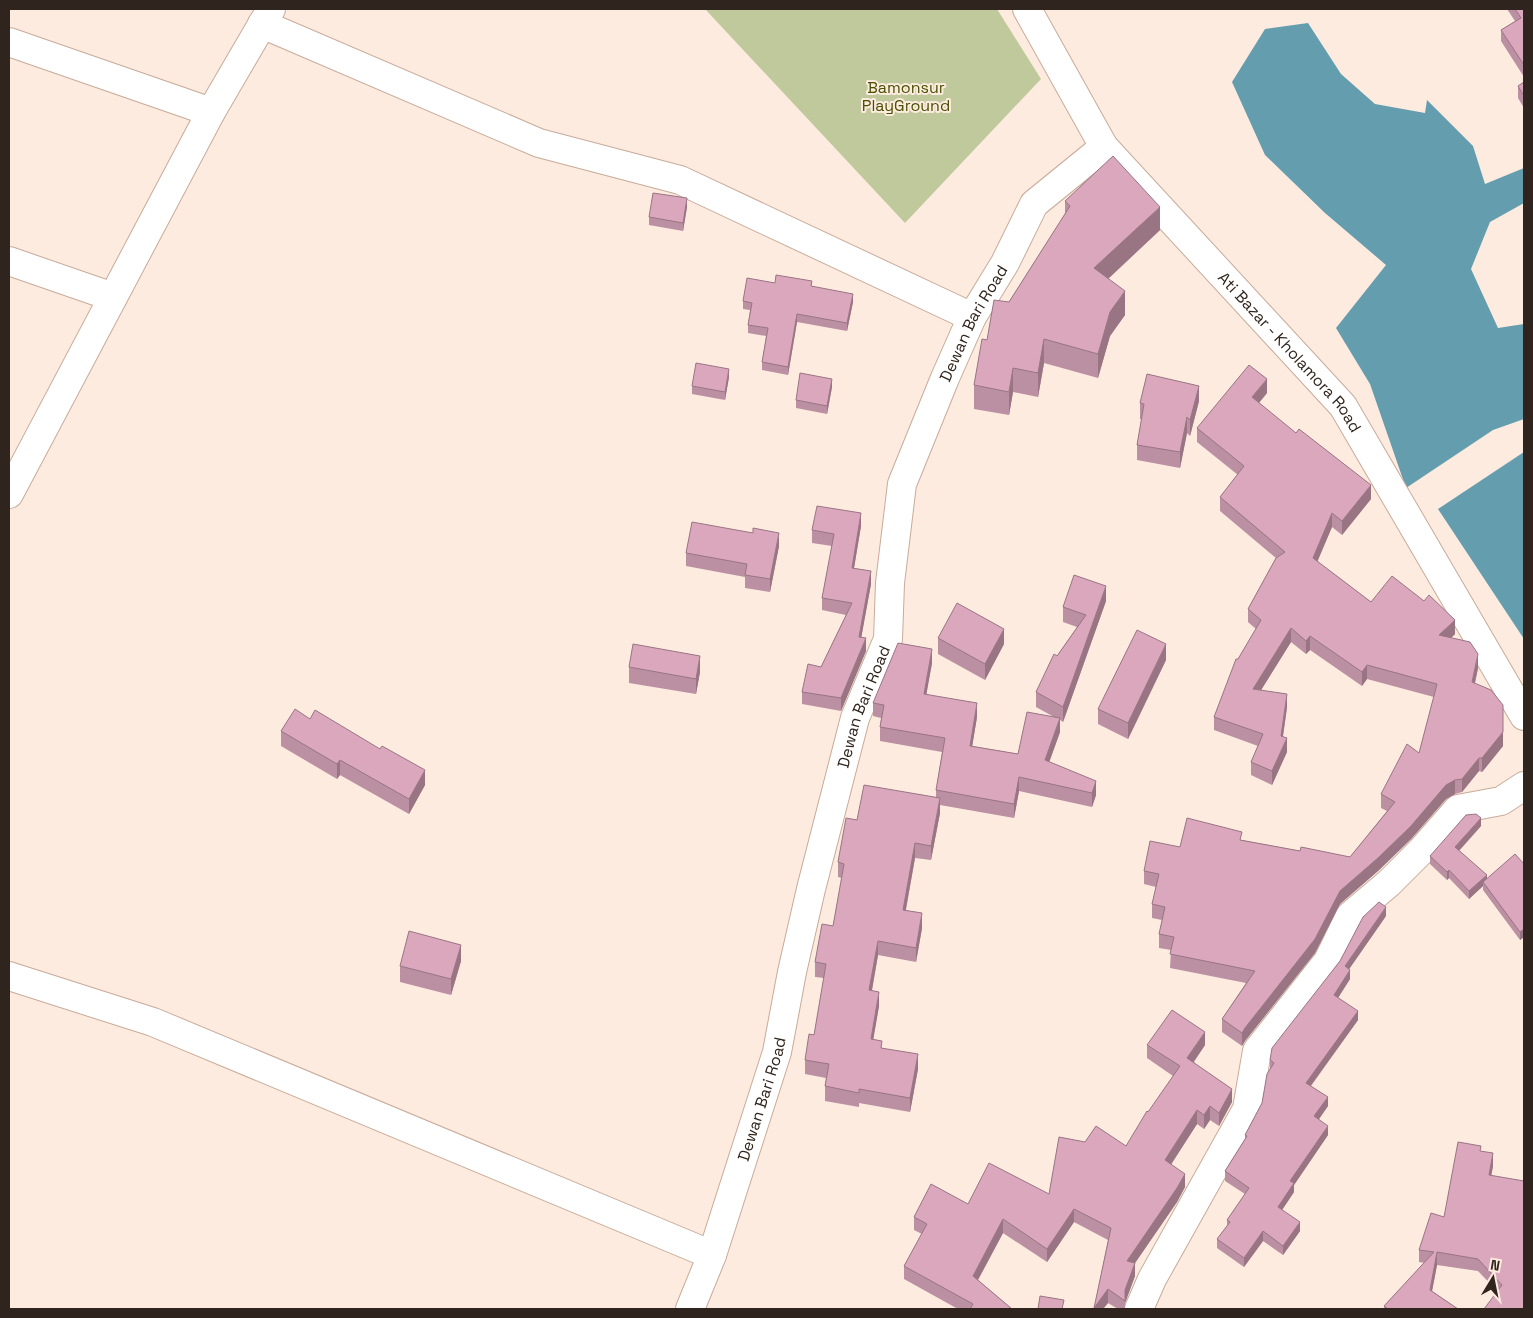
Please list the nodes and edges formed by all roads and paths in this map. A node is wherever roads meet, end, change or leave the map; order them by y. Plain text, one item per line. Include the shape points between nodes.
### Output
1 (1027, 9) edge
2 (267, 16) edge
3 (9, 42) edge
4 (211, 112) junction
5 (1104, 147) junction
6 (9, 261) edge
7 (113, 297) junction
8 (972, 316) junction
9 (9, 494) edge
10 (1524, 716) edge
11 (1524, 786) edge
12 (9, 976) edge
13 (712, 1255) junction
14 (690, 1309) edge
15 (1140, 1309) edge

1 - 5 street, Ati Bazar - Kholamora Road
2 - 4 street
2 - 8 street via 539,143 680,180
3 - 4 street
4 - 7 street
5 - 8 street, Dewan Bari Road via 1034,204 1005,263
5 - 10 street, Ati Bazar - Kholamora Road via 1343,406
6 - 7 street
7 - 9 street
8 - 13 street, Dewan Bari Road via 902,484 890,583 888,639 855,718 811,889 777,1052
11 - 15 street via 1501,802 1458,809 1389,883 1350,916 1328,961 1257,1051 1247,1109 1152,1279
12 - 13 street via 153,1022
13 - 14 street, Dewan Bari Road

